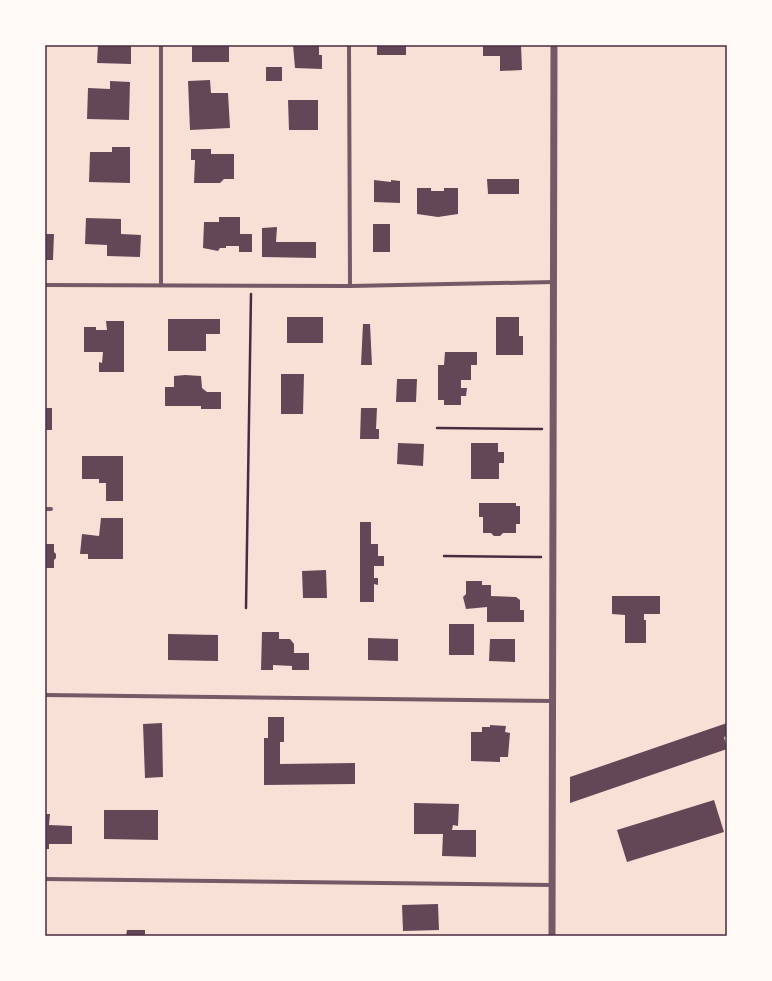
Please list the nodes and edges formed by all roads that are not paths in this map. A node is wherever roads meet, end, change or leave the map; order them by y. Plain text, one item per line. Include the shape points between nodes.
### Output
1 (161, 45) edge
2 (349, 45) edge
3 (554, 45) edge
4 (554, 282) junction
5 (161, 284) junction
6 (45, 285) edge
7 (350, 286) junction
8 (45, 509) edge
9 (51, 509) dead end
10 (45, 695) edge
11 (553, 701) junction
12 (45, 879) edge
13 (552, 885) junction
14 (552, 936) edge

1 - 5 street
2 - 7 street
3 - 4 street
4 - 7 street
4 - 11 street
5 - 6 street
5 - 7 street
8 - 9 street
10 - 11 street
11 - 13 street
12 - 13 street
13 - 14 street

